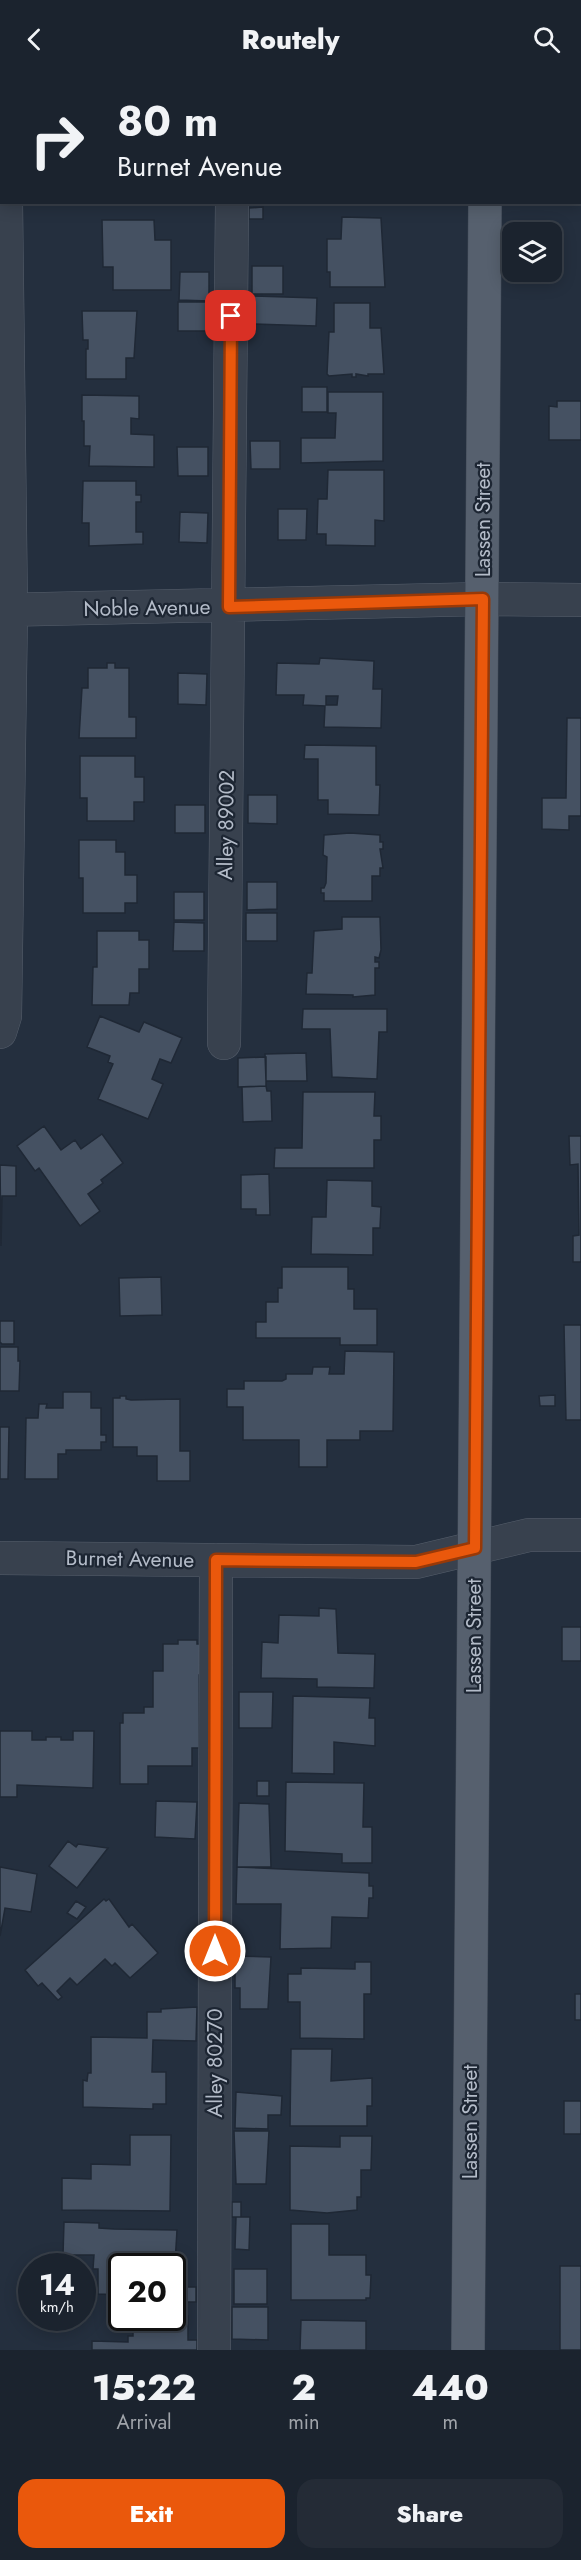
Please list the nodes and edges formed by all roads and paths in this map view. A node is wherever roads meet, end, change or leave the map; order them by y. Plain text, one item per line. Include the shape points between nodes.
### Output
1 (6, 204) edge
2 (232, 204) edge
3 (485, 204) edge
4 (483, 599) junction
5 (581, 600) edge
6 (229, 607) junction
7 (6, 610) edge
8 (0, 1032) edge
9 (224, 1043) dead end
10 (581, 1535) edge
11 (475, 1548) junction
12 (0, 1558) edge
13 (216, 1560) junction
14 (214, 2350) edge
15 (468, 2350) edge

1 - 7 street
2 - 6 street, Alley 89002
3 - 4 main road, Lassen Street
4 - 5 street, Noble Avenue
4 - 6 street, Noble Avenue
4 - 11 main road, Lassen Street
6 - 7 street, Noble Avenue
6 - 9 street, Alley 89002
7 - 8 street via 5,1016
10 - 11 street, Burnet Avenue via 529,1535
11 - 13 street, Burnet Avenue via 416,1562
11 - 15 main road, Lassen Street
12 - 13 street, Burnet Avenue
13 - 14 street, Alley 80270

